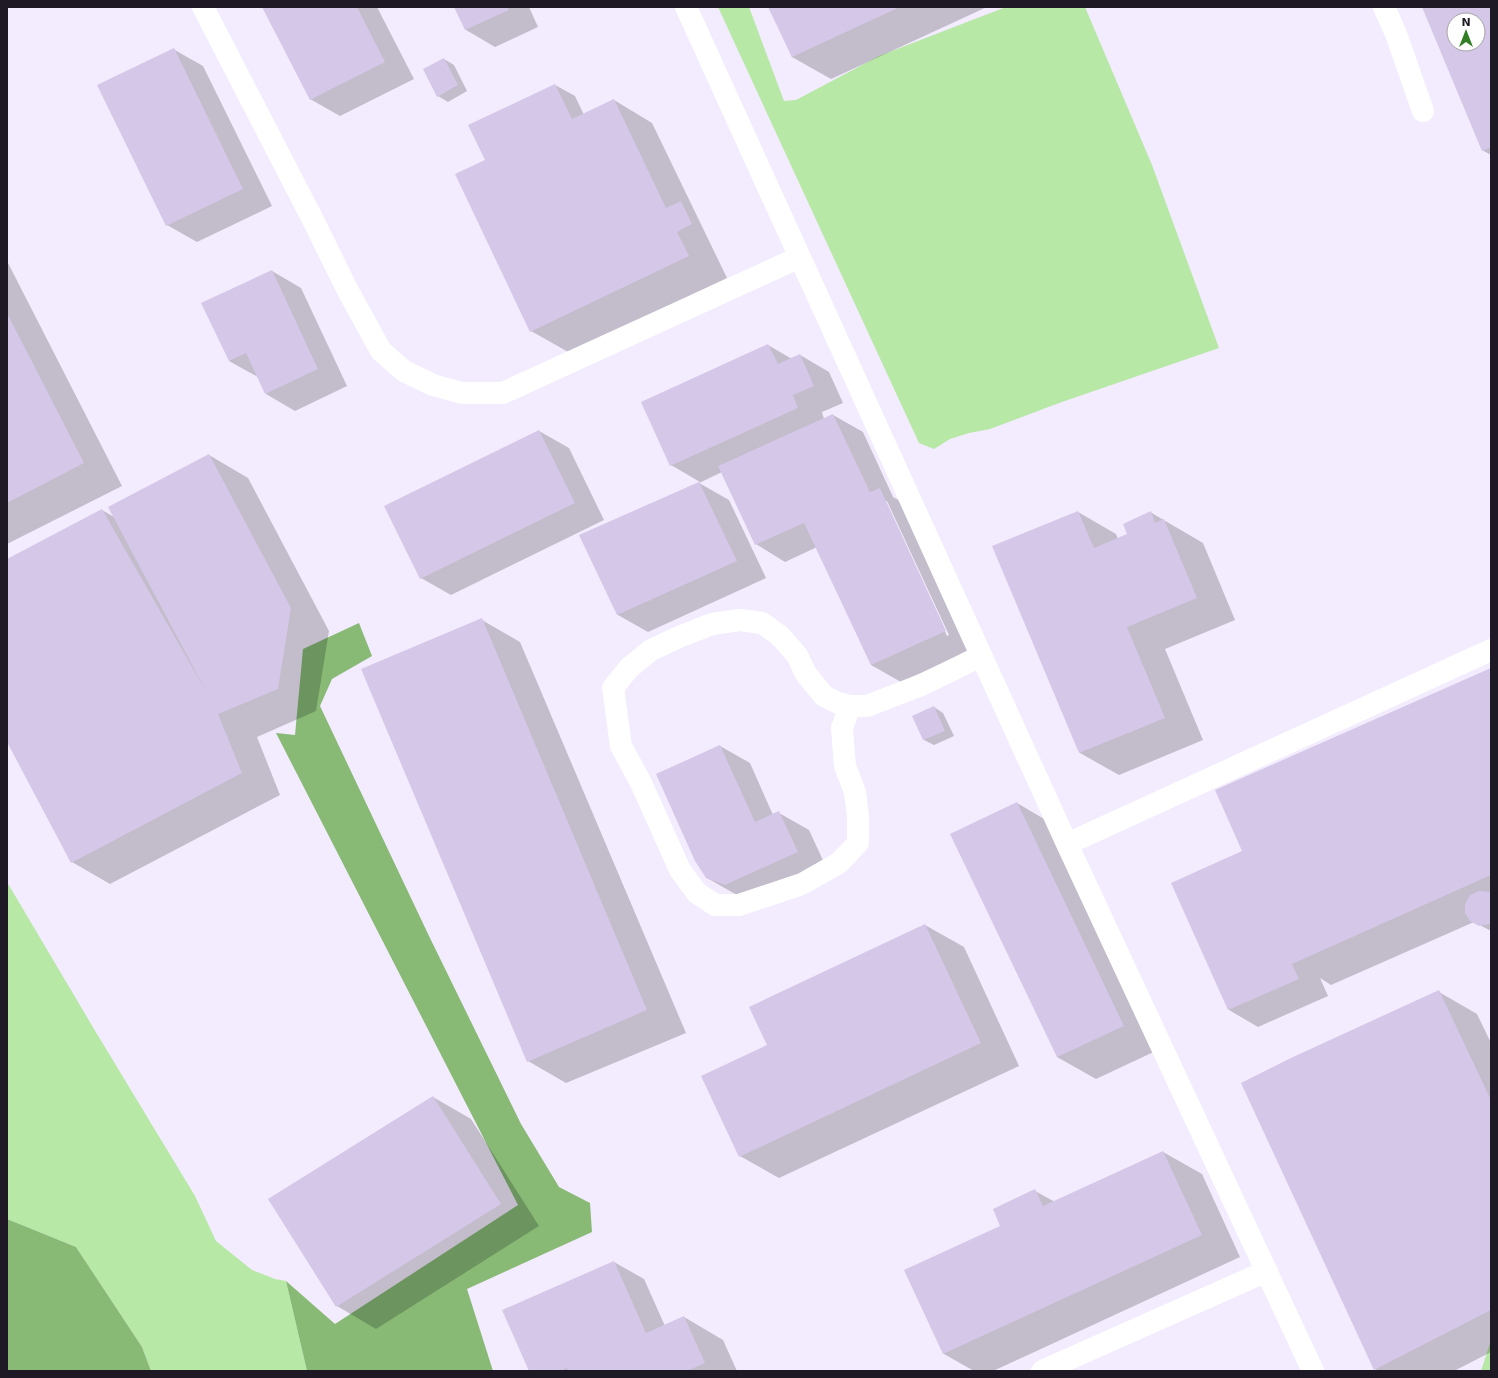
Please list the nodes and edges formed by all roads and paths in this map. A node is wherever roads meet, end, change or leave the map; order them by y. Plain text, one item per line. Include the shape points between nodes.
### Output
1 (203, 7) edge
2 (686, 7) edge
3 (1384, 7) edge
4 (1424, 111) dead end
5 (800, 257) junction
6 (1491, 650) edge
7 (981, 656) junction
8 (850, 706) junction
9 (1067, 844) junction
10 (1267, 1271) junction
11 (1042, 1371) edge
12 (1313, 1371) edge

1 - 5 street via 381,351 404,371 433,384 462,393 503,393
2 - 5 street
3 - 4 street
5 - 7 street
6 - 9 street
7 - 8 street via 924,684 867,706
7 - 9 street
8 - 8 street via 824,696 806,674 797,655 780,636 762,623 740,620 712,624 651,650 629,668 613,688 621,746 641,783 680,870 696,893 715,905 739,905 802,884 839,863 858,843 858,817 854,792 845,766 842,728
9 - 10 street
10 - 11 street
10 - 12 street

